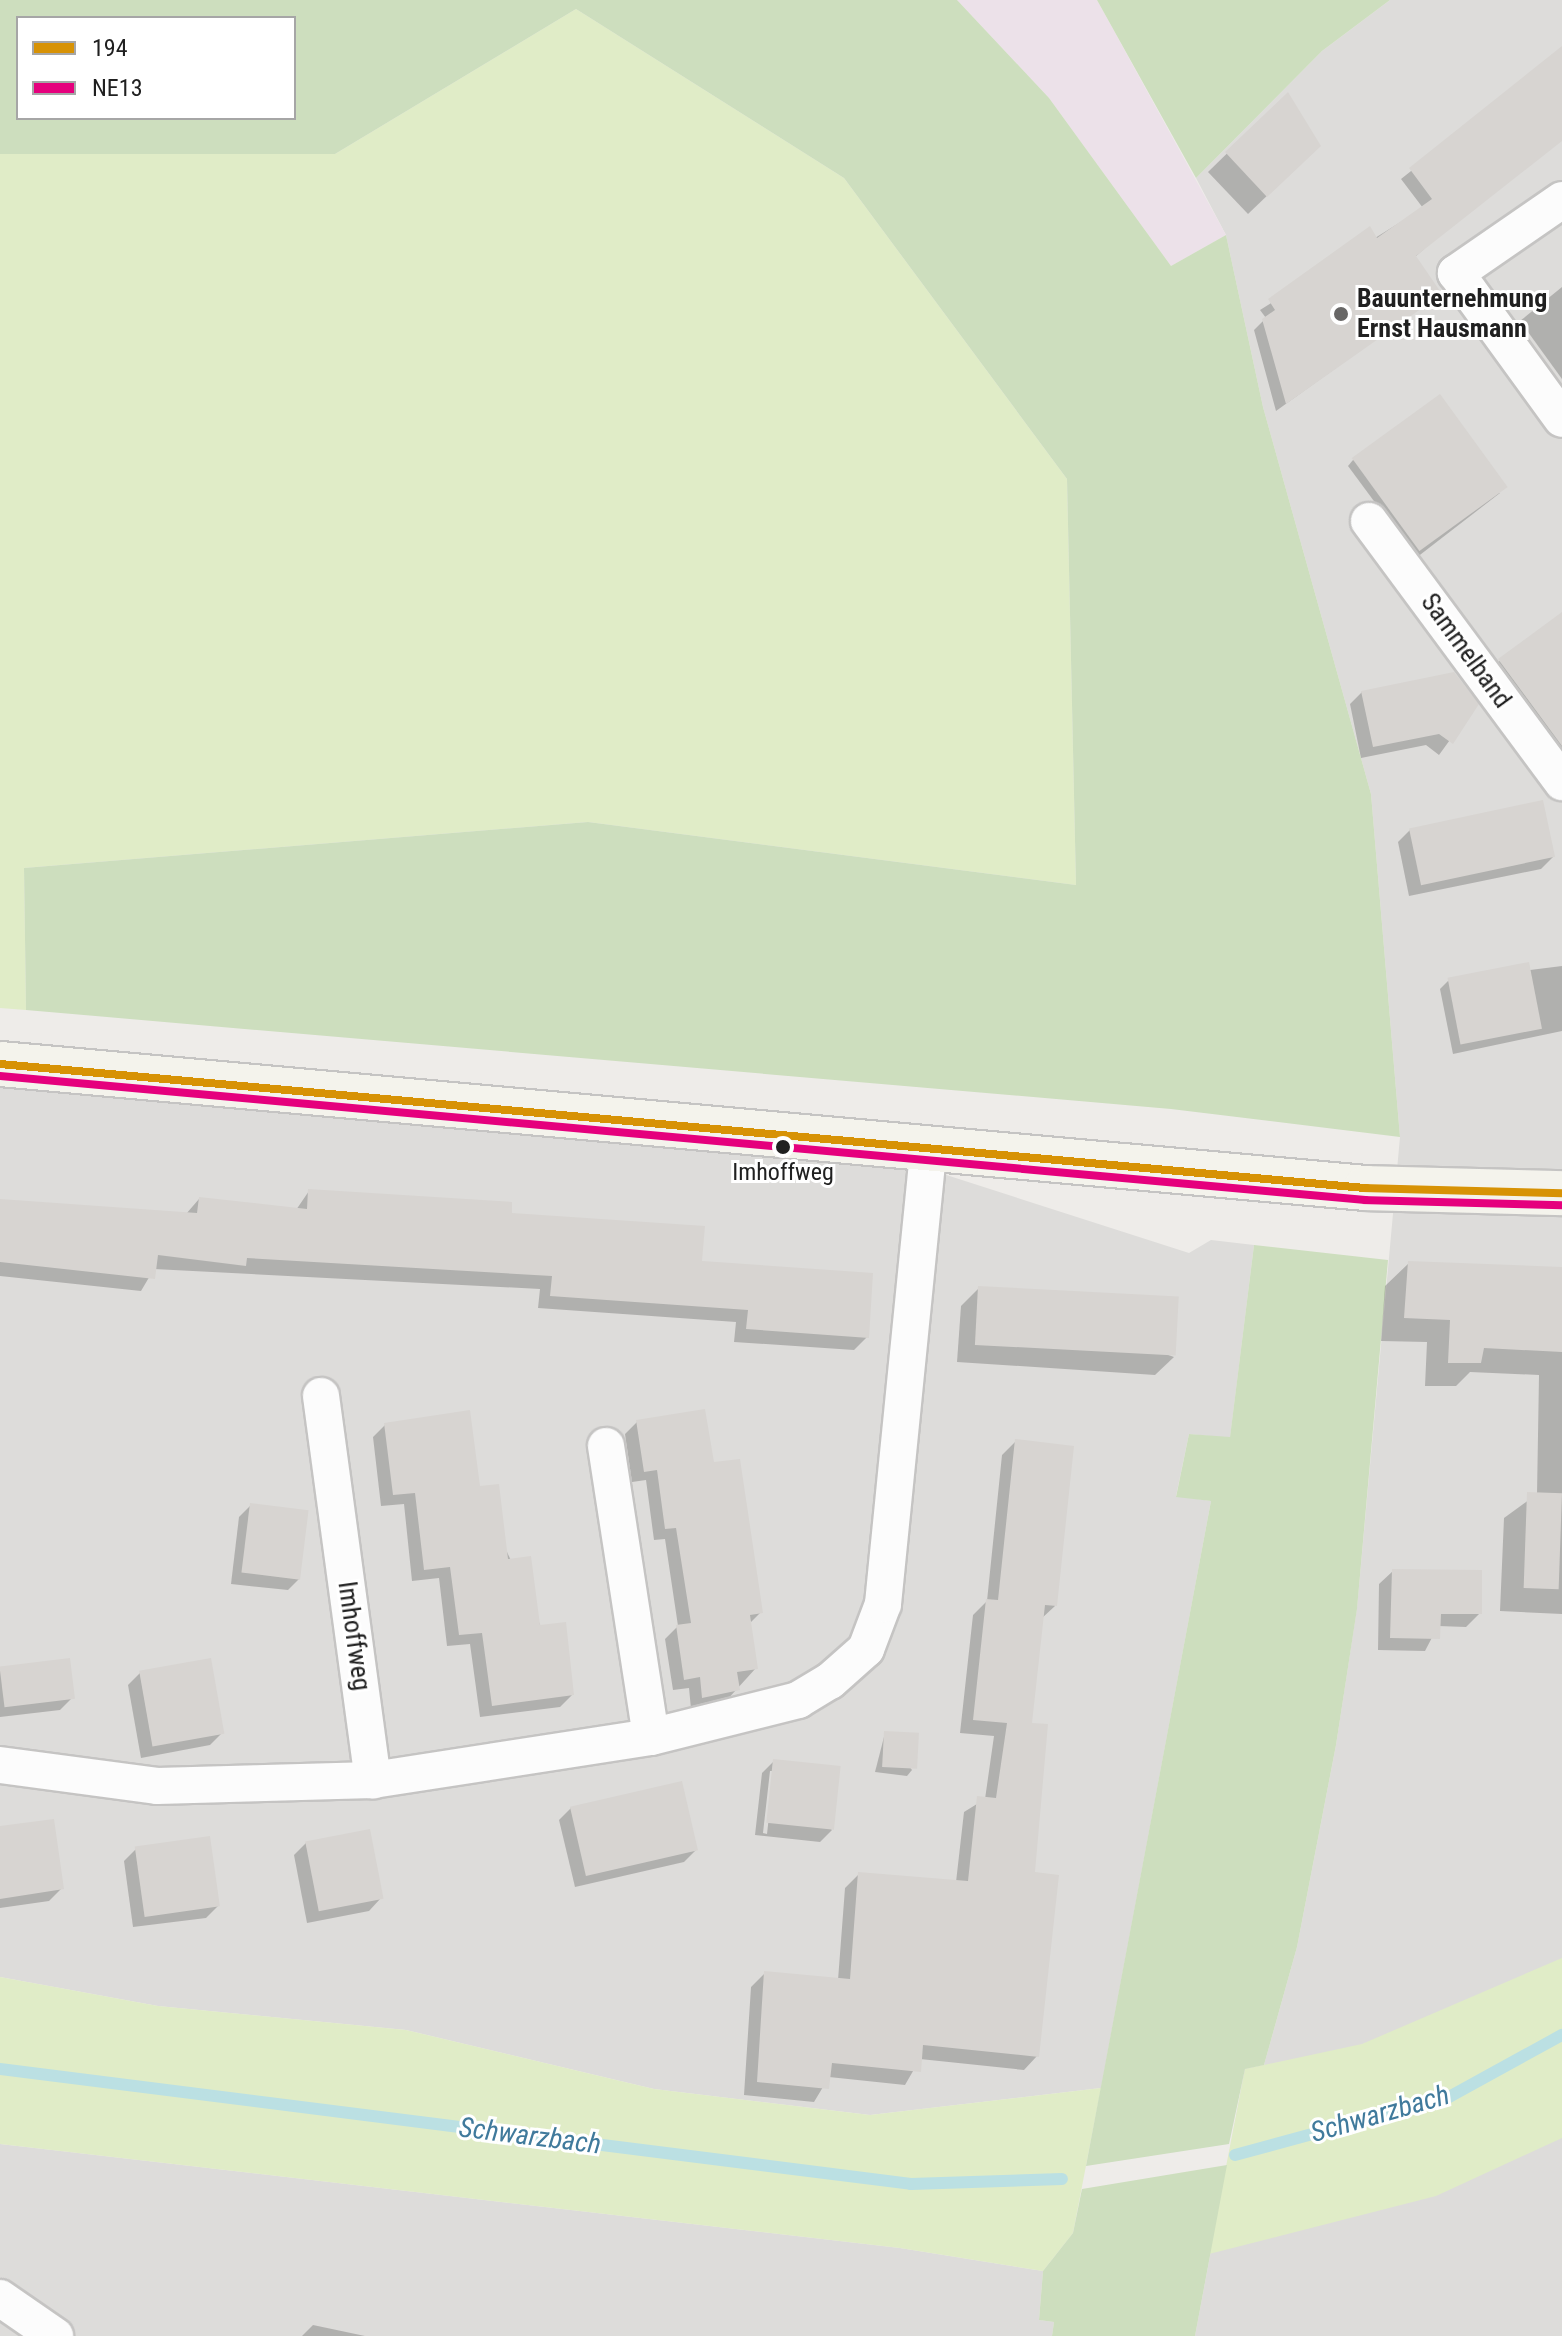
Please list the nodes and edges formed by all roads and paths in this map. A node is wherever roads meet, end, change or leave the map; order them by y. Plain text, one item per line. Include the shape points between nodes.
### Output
1 (1562, 200) edge
2 (1562, 419) edge
3 (1369, 521) dead end
4 (1562, 782) edge
5 (0, 1064) edge
6 (929, 1147) junction
7 (1562, 1193) edge
8 (321, 1396) dead end
9 (606, 1446) dead end
10 (651, 1737) junction
11 (0, 1765) edge
12 (373, 1780) junction
13 (0, 2298) edge
14 (55, 2336) edge

1 - 2 street via 1456,273
3 - 4 street, Sammelband
5 - 6 main road
6 - 7 main road via 1377,1189
6 - 10 street via 883,1604 866,1649 798,1700
8 - 12 street, Imhoffweg
9 - 10 street
10 - 12 street
11 - 12 street via 157,1786
13 - 14 street

